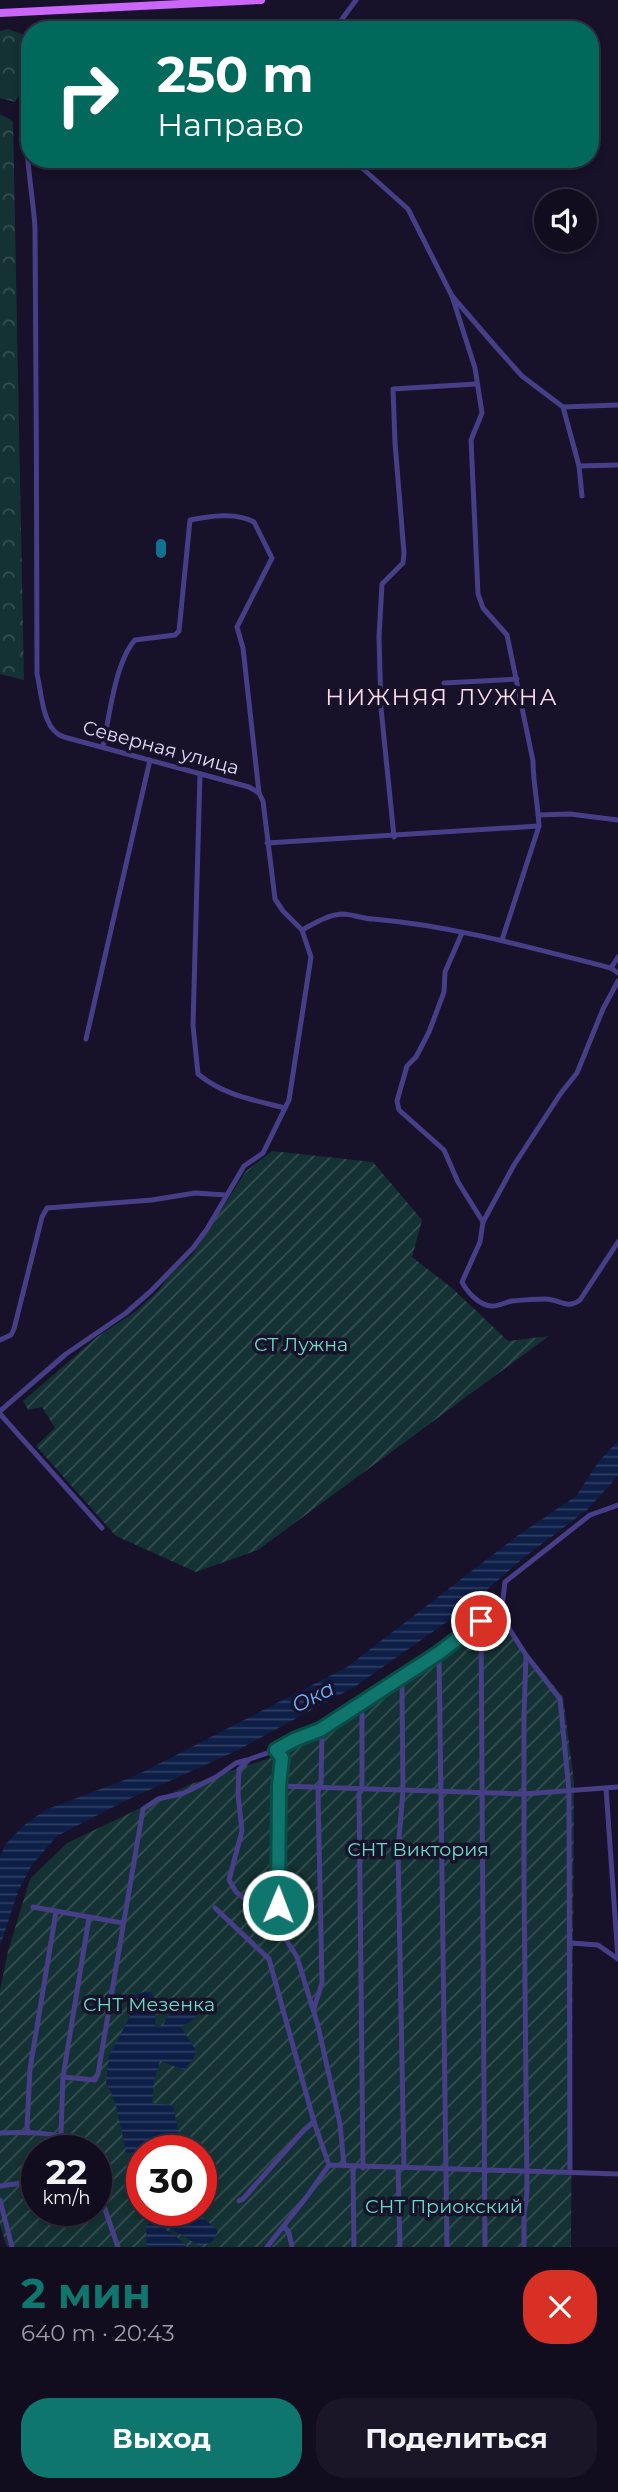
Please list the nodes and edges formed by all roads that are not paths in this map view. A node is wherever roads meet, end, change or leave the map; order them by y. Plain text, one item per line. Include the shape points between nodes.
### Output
1 (174, 0) edge
2 (261, 0) edge
3 (356, 0) edge
4 (152, 4) edge
5 (0, 11) edge
6 (341, 21) edge
7 (30, 168) edge
8 (362, 168) edge
9 (452, 296) junction
10 (477, 384) junction
11 (618, 405) edge
12 (563, 408) junction
13 (618, 465) edge
14 (579, 466) junction
15 (582, 496) dead end
16 (517, 679) junction
17 (444, 682) dead end
18 (103, 747) junction
19 (150, 760) junction
20 (200, 774) junction
21 (259, 793) junction
22 (538, 815) junction
23 (618, 820) edge
24 (539, 827) junction
25 (394, 836) junction
26 (267, 843) junction
27 (302, 930) junction
28 (463, 933) junction
29 (502, 940) junction
30 (618, 957) edge
31 (611, 968) junction
32 (618, 972) edge
33 (618, 981) edge
34 (86, 1039) dead end
35 (285, 1108) junction
36 (226, 1195) junction
37 (483, 1222) junction
38 (618, 1242) edge
39 (0, 1340) edge
40 (0, 1413) edge
41 (618, 1505) edge
42 (102, 1528) dead end
43 (501, 1616) junction
44 (481, 1621) junction
45 (439, 1653) junction
46 (526, 1655) junction
47 (399, 1678) junction
48 (360, 1703) junction
49 (320, 1730) junction
50 (276, 1750) junction
51 (250, 1759) junction
52 (279, 1786) junction
53 (618, 1787) edge
54 (320, 1788) junction
55 (606, 1788) junction
56 (362, 1789) junction
57 (403, 1791) junction
58 (569, 1791) junction
59 (442, 1792) junction
60 (483, 1794) junction
61 (524, 1794) junction
62 (33, 1907) dead end
63 (215, 1908) dead end
64 (56, 1912) junction
65 (89, 1917) junction
66 (273, 1921) junction
67 (123, 1923) junction
68 (570, 1943) junction
69 (618, 1959) edge
70 (313, 2008) junction
71 (63, 2077) junction
72 (314, 2122) junction
73 (0, 2133) edge
74 (29, 2133) junction
75 (46, 2135) edge
76 (62, 2135) edge
77 (329, 2165) junction
78 (344, 2166) junction
79 (355, 2166) junction
80 (401, 2167) junction
81 (363, 2168) junction
82 (445, 2170) junction
83 (485, 2171) junction
84 (527, 2172) junction
85 (570, 2173) junction
86 (618, 2174) edge
87 (21, 2184) edge
88 (0, 2188) edge
89 (0, 2199) edge
90 (239, 2201) dead end
91 (111, 2226) edge
92 (284, 2227) junction
93 (12, 2247) edge
94 (118, 2247) edge
95 (267, 2247) edge
96 (292, 2247) edge
97 (355, 2247) edge
98 (400, 2247) edge
99 (447, 2247) edge
100 (485, 2247) edge
101 (524, 2247) edge

1 - 4 main road
2 - 4 main road
3 - 6 street
4 - 5 main road
7 - 18 street, Северная улица via 35,225 37,674 52,730
8 - 9 street via 408,209
9 - 10 street
9 - 12 street via 522,376
10 - 16 street via 482,413 471,440 478,594 483,608 507,635
10 - 25 street via 393,389 404,553 402,563 382,584 379,637
11 - 12 street
12 - 14 street
13 - 14 street
14 - 15 street
16 - 17 street
16 - 22 street
18 - 19 street, Северная улица
18 - 21 street via 130,646 135,640 175,635 182,625 190,520 217,516 249,519 272,558 237,627
19 - 20 street, Северная улица
19 - 34 street
20 - 21 street, Северная улица
20 - 35 street via 193,1025 198,1074 228,1093
21 - 26 street, Северная улица
22 - 23 street
22 - 24 street
24 - 25 street
24 - 29 street
25 - 26 street
26 - 27 street, Северная улица via 275,898
27 - 28 street via 341,914
27 - 35 street, Северная улица via 311,957
28 - 29 street
28 - 37 street via 445,972 444,992 433,1022 407,1066 397,1101 399,1110 444,1150
29 - 31 street
30 - 31 street
31 - 32 street
33 - 37 street via 577,1073 514,1165
35 - 36 street, Северная улица via 263,1153 244,1166
36 - 39 street via 195,1193 47,1208 14,1329
36 - 40 street, Северная улица via 193,1248 151,1291 66,1354
37 - 38 street via 480,1242 462,1282 482,1303 492,1306 545,1299 574,1305
40 - 42 street
41 - 43 street via 590,1515 505,1582
43 - 44 street
43 - 46 street
44 - 45 street
44 - 60 street
45 - 47 street
45 - 59 street
46 - 58 street via 560,1699
46 - 61 street
47 - 48 street
47 - 57 street
48 - 49 street
48 - 56 street
49 - 50 street
49 - 54 street
50 - 51 street
50 - 52 street via 282,1758
51 - 66 street via 239,1769 242,1831 229,1880 236,1892
51 - 67 street via 143,1809
52 - 54 street
52 - 66 street via 278,1905
53 - 55 street
54 - 56 street
54 - 70 street via 322,1983
55 - 58 street
55 - 69 street
56 - 57 street
56 - 81 street
57 - 59 street
57 - 80 street via 398,1850
58 - 61 street
58 - 68 street
59 - 60 street
59 - 82 street
60 - 61 street
60 - 83 street
61 - 84 street
62 - 64 street
63 - 72 street via 269,1959
64 - 65 street
64 - 74 street via 30,2069
65 - 67 street
65 - 71 street
66 - 70 street via 297,1957
67 - 71 street via 98,2074 95,2080
68 - 69 street via 598,1945
68 - 85 street
70 - 78 street via 340,2124
71 - 76 street
72 - 77 street
72 - 90 street
73 - 74 street
74 - 75 street
77 - 78 street
77 - 92 street
78 - 79 street
79 - 81 street
79 - 97 street
80 - 81 street
80 - 82 street
80 - 98 street
82 - 83 street
82 - 99 street
83 - 84 street
83 - 100 street
84 - 85 street
84 - 101 street
85 - 86 street
87 - 88 street
88 - 89 street
89 - 93 street
91 - 94 street
92 - 95 street
92 - 96 street

